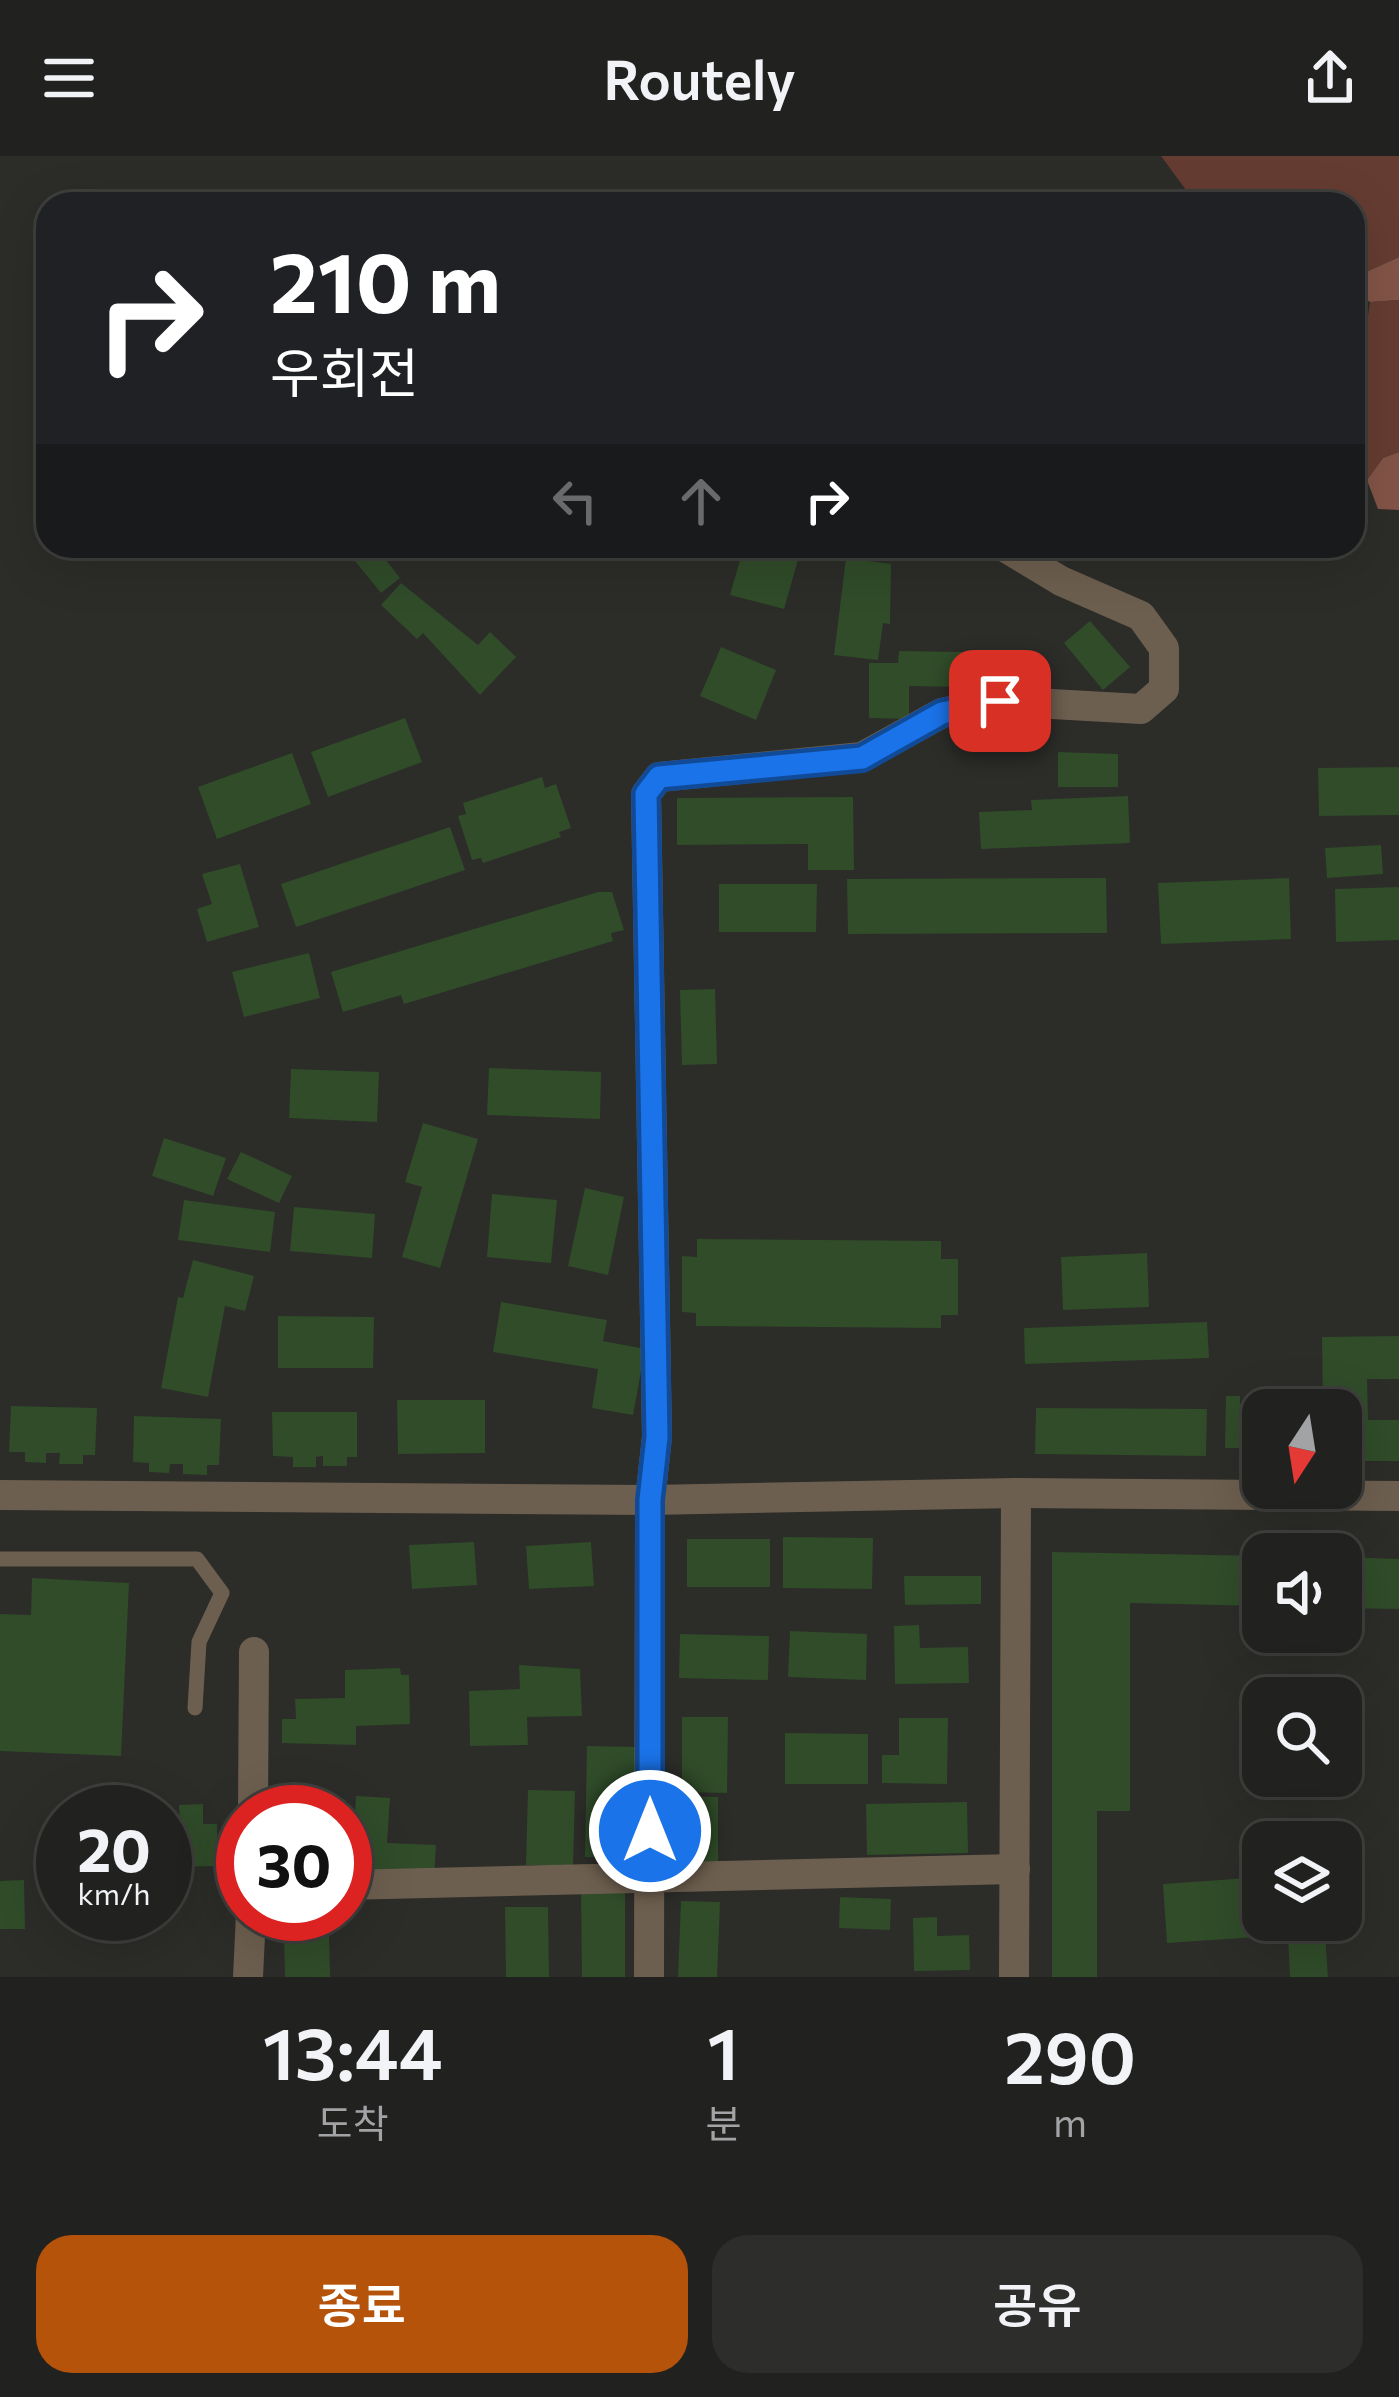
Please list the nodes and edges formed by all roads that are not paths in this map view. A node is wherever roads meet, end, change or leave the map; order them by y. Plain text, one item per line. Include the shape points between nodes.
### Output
1 (1023, 558) edge
2 (1016, 1493) junction
3 (0, 1495) edge
4 (1399, 1496) edge
5 (650, 1500) junction
6 (0, 1559) edge
7 (254, 1652) dead end
8 (195, 1708) dead end
9 (253, 1785) edge
10 (1015, 1869) junction
11 (650, 1878) junction
12 (372, 1884) edge
13 (250, 1941) edge
14 (248, 1977) edge
15 (649, 1977) edge
16 (1015, 1977) edge

1 - 5 street via 1141,616 1165,648 1164,689 1141,709 1000,701 942,713 862,758 659,777 646,794 657,1437
2 - 4 street
2 - 5 street
2 - 10 street
3 - 5 street
5 - 11 street
6 - 8 lane via 197,1558 222,1593 199,1642
7 - 9 street
10 - 11 street
10 - 16 street
11 - 12 street
11 - 15 street
13 - 14 street

